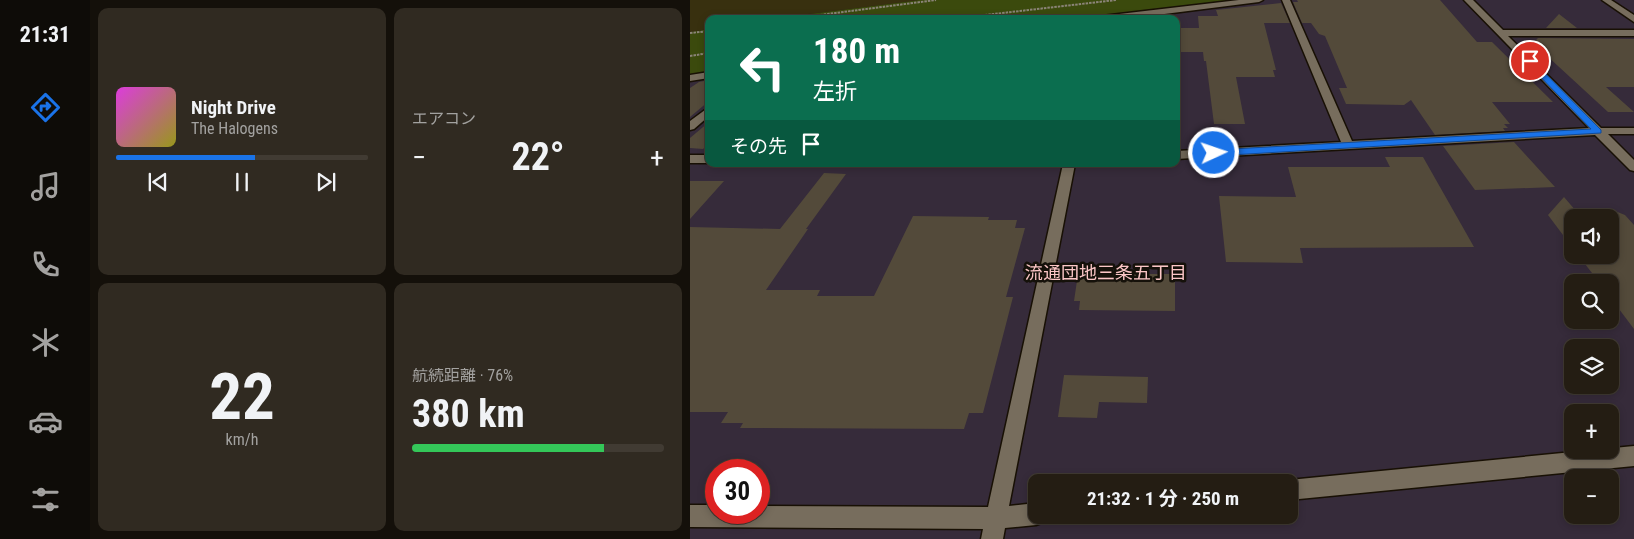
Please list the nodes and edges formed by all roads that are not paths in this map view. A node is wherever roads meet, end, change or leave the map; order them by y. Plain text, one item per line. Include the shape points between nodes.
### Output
1 (1259, 0) edge
2 (1286, 0) edge
3 (1468, 0) edge
4 (1606, 0) edge
5 (1135, 15) edge
6 (1634, 19) edge
7 (1502, 33) junction
8 (1634, 33) edge
9 (705, 76) edge
10 (690, 78) edge
11 (705, 114) edge
12 (690, 127) edge
13 (1598, 131) junction
14 (1634, 131) edge
15 (1348, 146) junction
16 (1180, 155) edge
17 (690, 159) edge
18 (705, 160) edge
19 (1068, 167) edge
20 (1634, 167) edge
21 (1634, 456) edge
22 (1298, 489) edge
23 (1028, 515) edge
24 (690, 516) edge
25 (996, 518) junction
26 (992, 539) edge

1 - 5 street
2 - 15 street
3 - 7 street
4 - 6 street
7 - 8 street
7 - 13 street
9 - 10 street
11 - 12 street
13 - 14 street
13 - 15 street
13 - 20 street
15 - 16 street
17 - 18 street
19 - 25 street
21 - 22 street
23 - 25 street
24 - 25 street
25 - 26 street

